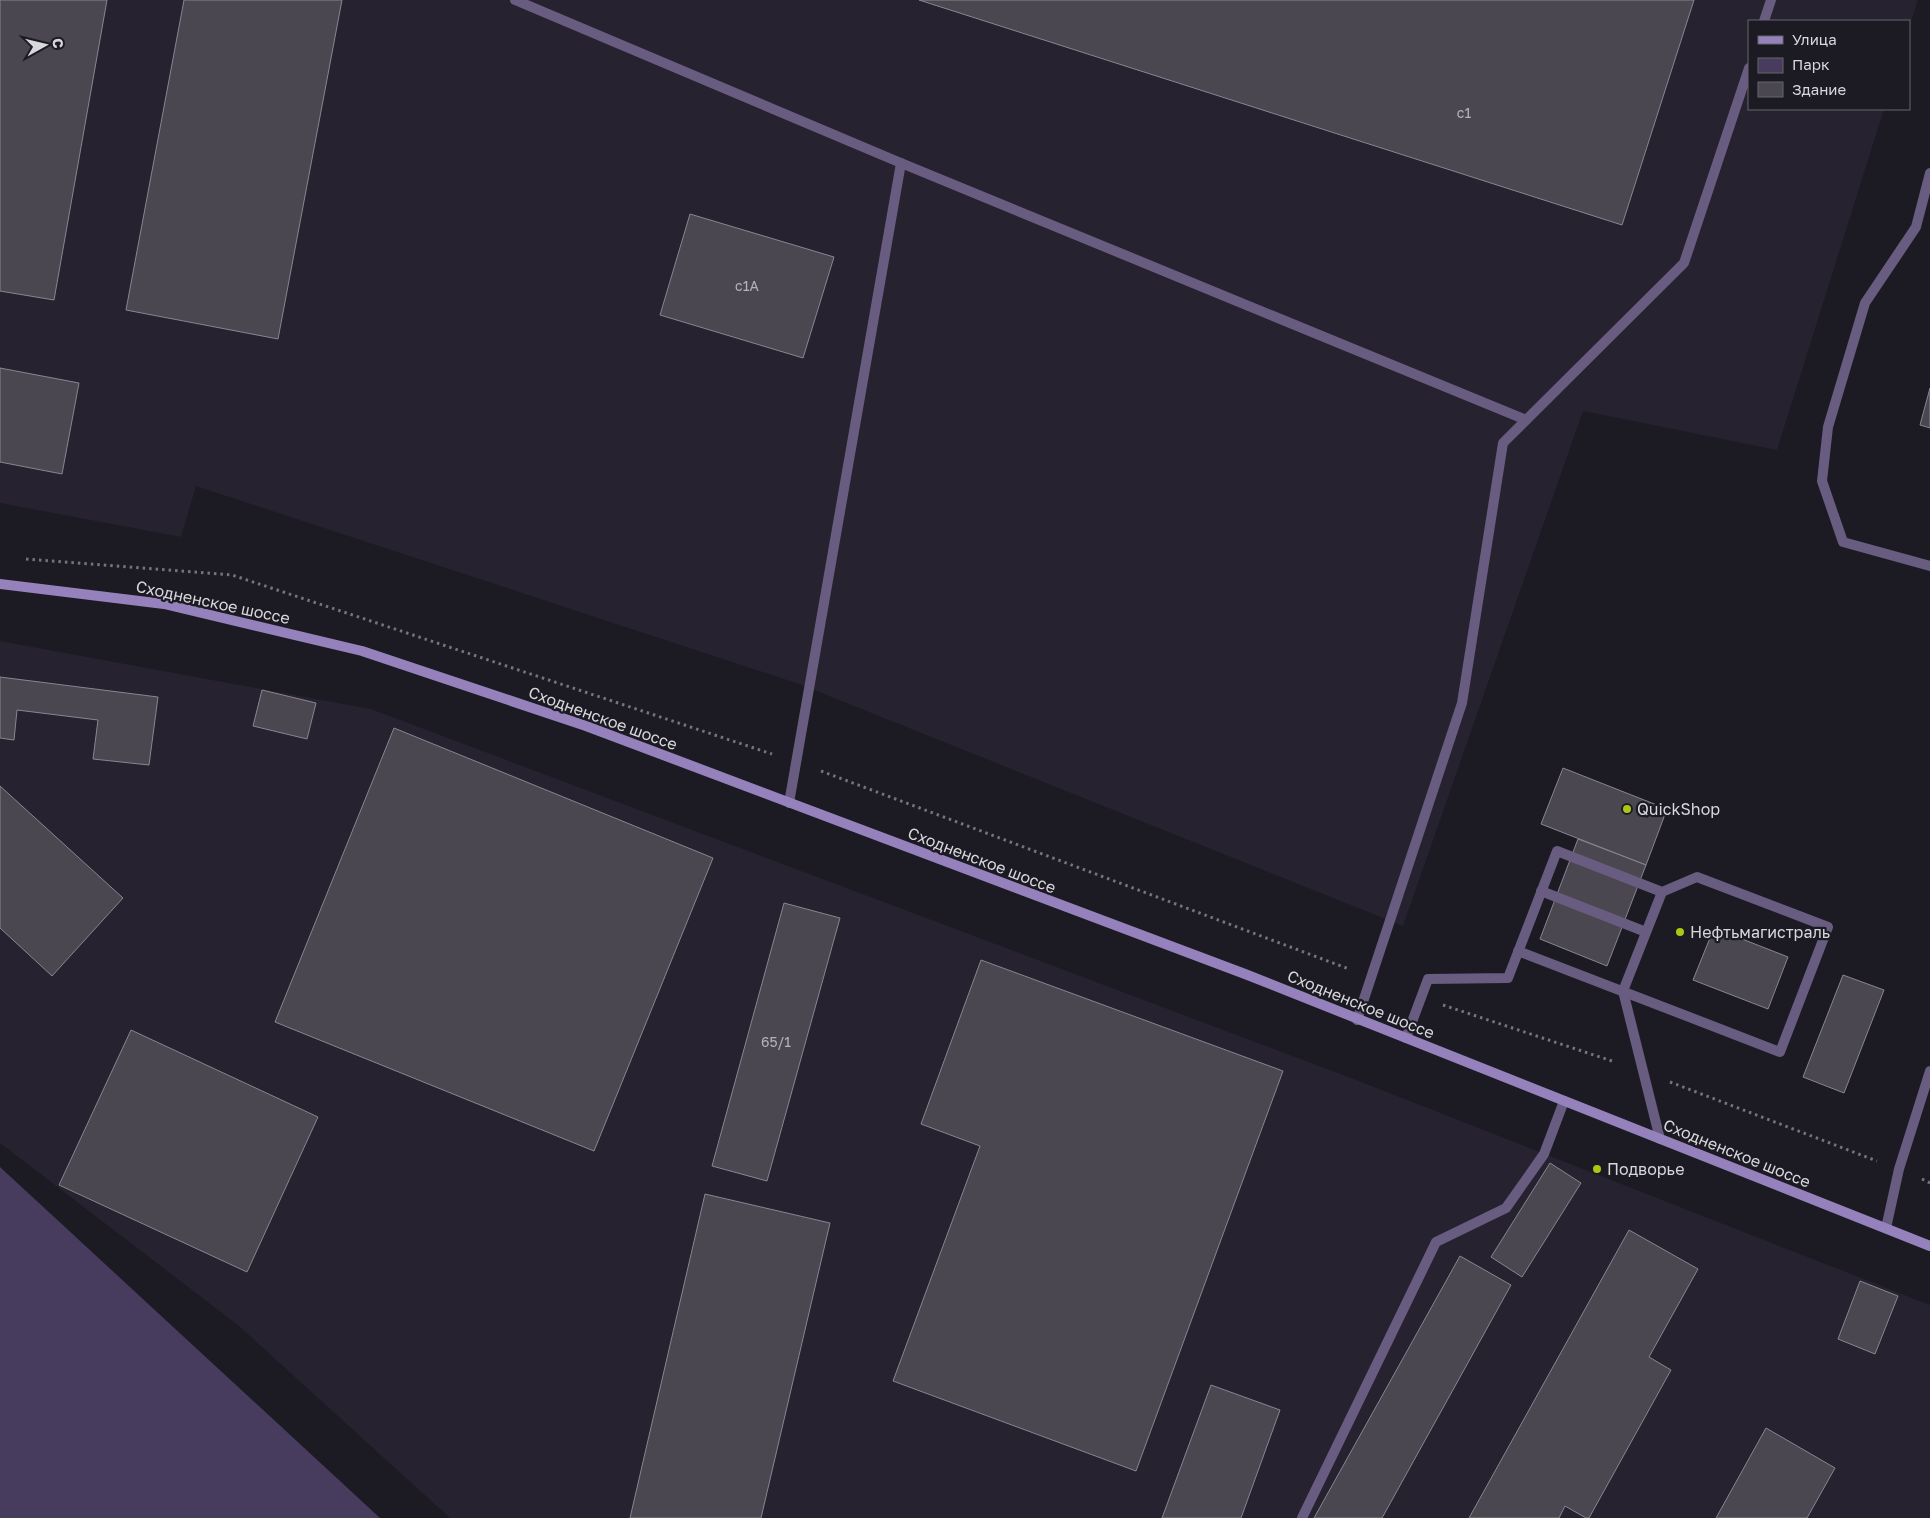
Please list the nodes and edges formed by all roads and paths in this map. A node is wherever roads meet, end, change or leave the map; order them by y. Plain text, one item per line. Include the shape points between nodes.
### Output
1 (515, 0) edge
2 (1771, 0) edge
3 (1764, 20) edge
4 (1748, 71) edge
5 (901, 163) junction
6 (1930, 173) edge
7 (1526, 420) junction
8 (19, 559) dead end
9 (1930, 566) edge
10 (0, 584) edge
11 (796, 762) junction
12 (788, 803) junction
13 (1541, 891) junction
14 (1662, 892) junction
15 (1646, 932) junction
16 (1518, 951) junction
17 (1371, 977) junction
18 (1623, 992) junction
19 (1420, 998) junction
20 (1357, 1020) junction
21 (1406, 1038) junction
22 (1643, 1071) junction
23 (1930, 1071) edge
24 (1564, 1101) junction
25 (1660, 1139) junction
26 (1899, 1169) junction
27 (1930, 1183) edge
28 (1886, 1228) junction
29 (1930, 1246) edge
30 (1302, 1518) edge

1 - 5 lane
2 - 3 lane
4 - 7 lane via 1684,263
5 - 7 lane
5 - 11 lane
6 - 9 lane via 1916,227 1866,303 1828,426 1822,481 1842,542
7 - 17 lane via 1503,443 1462,703
8 - 11 path via 232,575
10 - 12 main road, Сходненское шоссе via 164,604 362,651 586,726
11 - 12 lane
11 - 17 path
12 - 20 main road, Сходненское шоссе via 1245,974
13 - 14 lane via 1557,851
13 - 15 lane
13 - 16 lane
14 - 15 lane
14 - 18 lane via 1696,876 1828,927 1780,1052
15 - 18 lane
16 - 18 lane
16 - 19 lane via 1508,978 1428,979
17 - 20 lane
18 - 22 lane
19 - 21 lane
19 - 22 path
20 - 21 main road, Сходненское шоссе
21 - 24 main road, Сходненское шоссе
22 - 25 lane
22 - 26 path
23 - 26 lane
24 - 25 main road, Сходненское шоссе
24 - 30 lane via 1544,1154 1506,1208 1436,1242
25 - 28 main road, Сходненское шоссе
26 - 27 path
26 - 28 lane
28 - 29 main road, Сходненское шоссе

